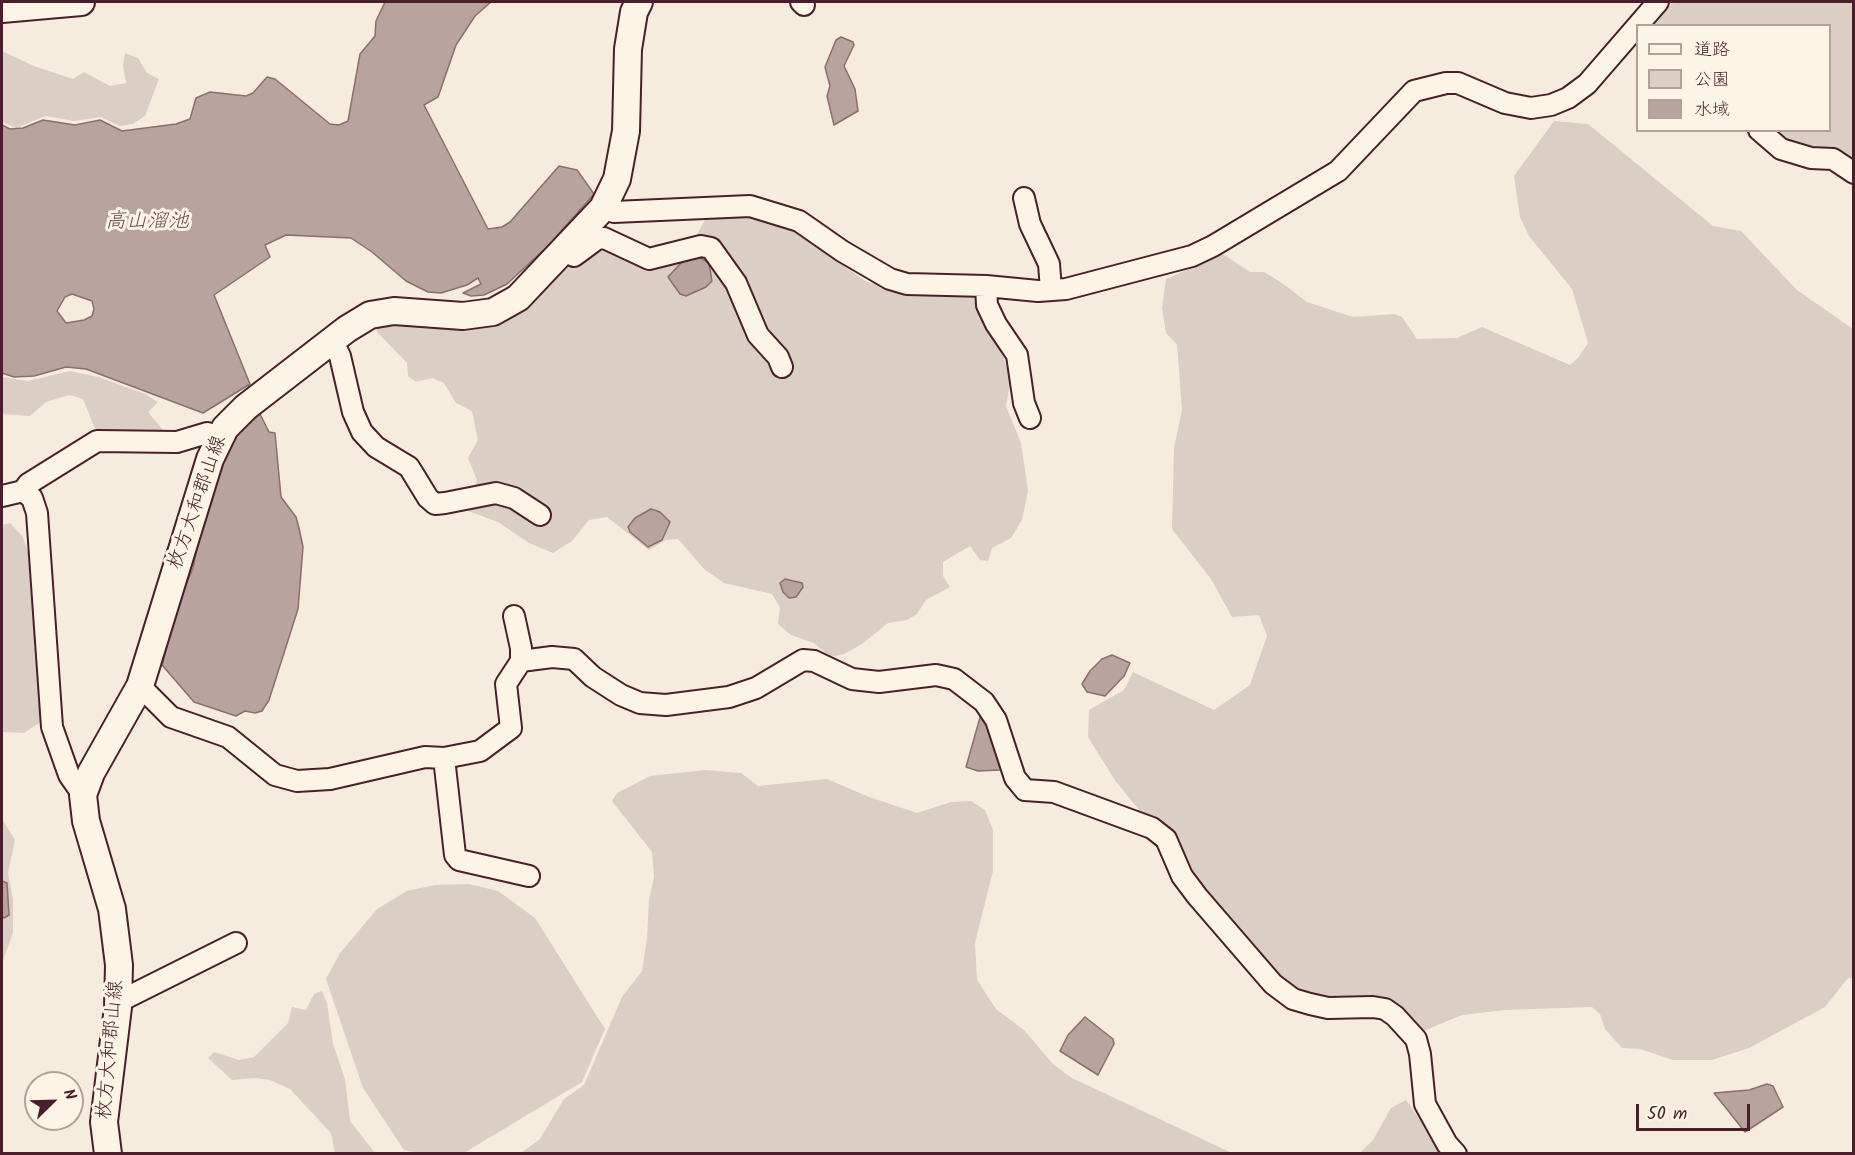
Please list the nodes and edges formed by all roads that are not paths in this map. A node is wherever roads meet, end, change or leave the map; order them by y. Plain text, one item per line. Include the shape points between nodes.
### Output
1 (81, 2) edge
2 (639, 2) edge
3 (1658, 2) edge
4 (2, 9) edge
5 (1644, 24) edge
6 (1632, 42) edge
7 (1761, 132) edge
8 (1854, 173) edge
9 (1024, 198) dead end
10 (603, 208) junction
11 (562, 251) junction
12 (986, 286) junction
13 (1051, 290) junction
14 (332, 340) junction
15 (782, 367) dead end
16 (1030, 418) dead end
17 (221, 436) junction
18 (23, 491) junction
19 (2, 495) edge
20 (540, 515) dead end
21 (514, 616) dead end
22 (521, 661) junction
23 (140, 686) junction
24 (444, 758) junction
25 (83, 795) junction
26 (530, 876) dead end
27 (236, 943) dead end
28 (118, 1002) junction
29 (108, 1154) edge
30 (1456, 1154) edge

1 - 4 main road
2 - 10 main road, 枚方大和郡山線 via 628,49 626,131 617,179
3 - 5 street
6 - 13 street via 1587,84 1551,105 1531,108 1505,103 1458,83 1446,82 1414,91 1338,171 1213,246 1066,290
7 - 8 street via 1781,149 1811,158 1833,159
9 - 13 street via 1029,224 1049,264
10 - 11 main road, 枚方大和郡山線
10 - 12 street via 615,212 750,206 799,221 890,279 908,284
11 - 14 main road, 枚方大和郡山線 via 518,298 493,312 463,316 394,311 370,315
11 - 15 street via 574,256 604,238 649,259 701,246 711,249 736,283 758,335
12 - 13 street
12 - 16 street via 987,304 1017,355
14 - 17 main road, 枚方大和郡山線 via 246,407
14 - 20 street via 362,432 376,447 409,468 435,504 496,493 514,498
17 - 18 street via 207,433 177,442 97,441 28,484
17 - 23 main road, 枚方大和郡山線 via 210,459
18 - 19 street
18 - 25 street via 32,498 37,513 52,727 69,775
21 - 22 street
22 - 24 street via 506,684 511,728 480,751
22 - 30 street via 574,659 593,677 621,694 640,703 666,705 729,697 756,688 803,660 814,661 852,679 879,682 936,675 954,679 984,702 996,720 1015,778 1025,790 1054,792 1152,828 1166,839 1182,876 1197,896 1273,984 1293,999 1310,1004 1385,1009 1407,1028 1416,1039 1420,1054 1425,1104
23 - 24 street via 171,717 228,737 275,775 297,781 330,779 425,757
23 - 25 main road, 枚方大和郡山線 via 91,773
24 - 26 street via 455,855 459,860
25 - 28 main road, 枚方大和郡山線 via 86,821 112,909 119,965
27 - 28 street
28 - 29 main road, 枚方大和郡山線 via 104,1122

